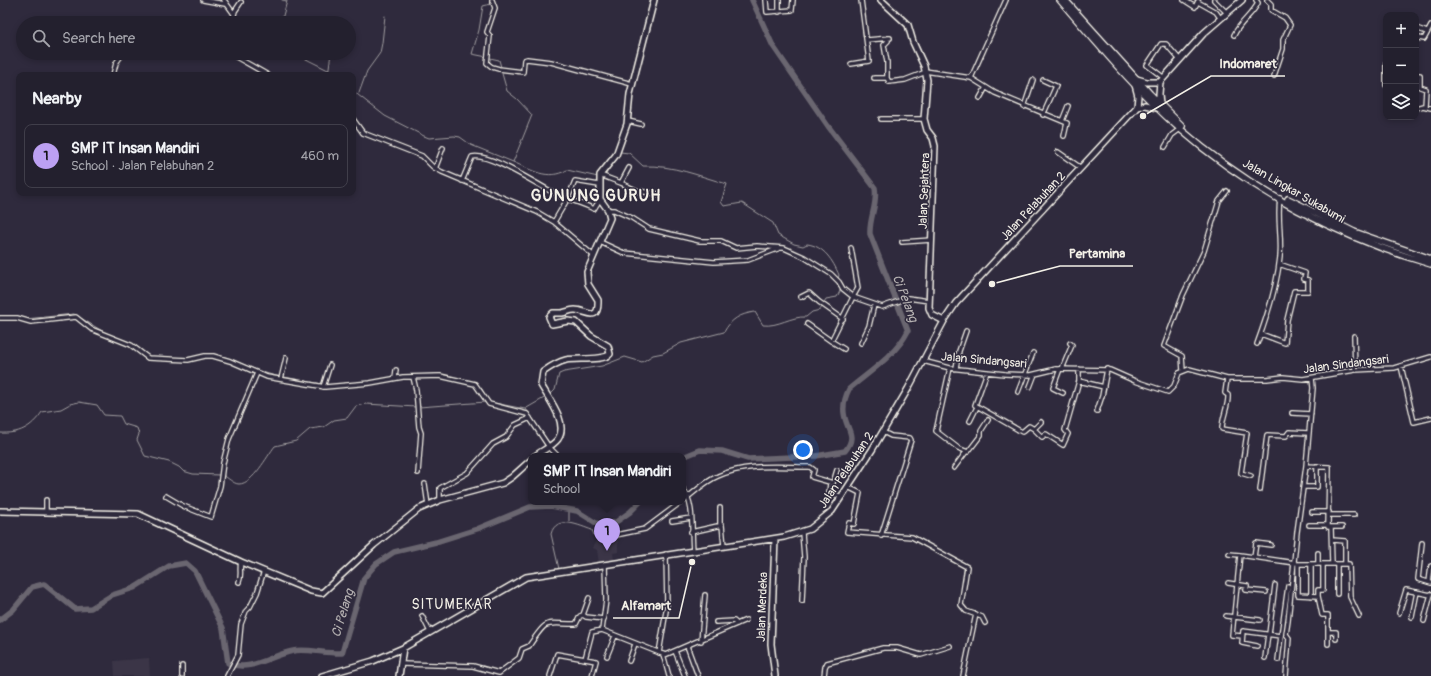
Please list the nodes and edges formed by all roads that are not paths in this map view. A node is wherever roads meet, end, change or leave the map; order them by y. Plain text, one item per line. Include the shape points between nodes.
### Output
1 (202, 0) edge
2 (492, 0) edge
3 (654, 0) edge
4 (766, 0) edge
5 (779, 0) edge
6 (793, 0) edge
7 (861, 0) edge
8 (881, 0) edge
9 (1006, 0) edge
10 (1060, 0) edge
11 (1065, 0) edge
12 (1184, 0) edge
13 (1214, 0) edge
14 (1242, 0) edge
15 (1256, 0) edge
16 (1267, 0) edge
17 (1198, 1) edge
18 (225, 2) edge
19 (241, 2) dead end
20 (1219, 2) edge
21 (1208, 6) junction
22 (779, 12) junction
23 (1227, 13) junction
24 (234, 14) joint
25 (1221, 19) junction
26 (1082, 22) junction
27 (1431, 26) edge
28 (1419, 29) edge
29 (1427, 32) junction
30 (1234, 35) dead end
31 (1419, 38) edge
32 (867, 40) junction
33 (118, 60) edge
34 (241, 60) edge
35 (1180, 60) junction
36 (851, 64) dead end
37 (114, 72) edge
38 (263, 72) edge
39 (926, 72) junction
40 (1274, 76) dead end
41 (1419, 76) edge
42 (874, 78) dead end
43 (887, 78) junction
44 (971, 78) junction
45 (1034, 80) dead end
46 (1043, 80) dead end
47 (1135, 80) junction
48 (1162, 80) junction
49 (632, 84) junction
50 (985, 89) junction
51 (980, 98) dead end
52 (1068, 106) dead end
53 (1425, 106) junction
54 (1024, 107) junction
55 (1137, 107) junction
56 (1419, 107) edge
57 (1160, 108) junction
58 (1431, 108) edge
59 (1043, 115) junction
60 (881, 119) dead end
61 (924, 119) junction
62 (628, 121) junction
63 (1062, 121) junction
64 (356, 123) edge
65 (641, 124) dead end
66 (1180, 129) junction
67 (1064, 136) dead end
68 (1165, 147) dead end
69 (443, 148) dead end
70 (1058, 152) dead end
71 (629, 168) dead end
72 (1082, 168) junction
73 (435, 169) junction
74 (600, 175) junction
75 (1253, 180) junction
76 (462, 181) junction
77 (621, 183) junction
78 (599, 185) junction
79 (1227, 191) dead end
80 (658, 194) dead end
81 (1278, 196) junction
82 (568, 198) junction
83 (600, 199) junction
84 (608, 210) junction
85 (554, 222) junction
86 (932, 240) junction
87 (600, 242) junction
88 (902, 242) dead end
89 (780, 248) junction
90 (852, 248) dead end
91 (594, 256) junction
92 (1431, 259) edge
93 (1279, 264) junction
94 (1431, 264) edge
95 (801, 297) dead end
96 (853, 297) junction
97 (929, 302) junction
98 (874, 305) junction
99 (0, 318) edge
100 (843, 319) junction
101 (944, 321) junction
102 (807, 324) dead end
103 (966, 331) dead end
104 (1261, 334) junction
105 (1354, 336) dead end
106 (831, 341) junction
107 (861, 343) dead end
108 (1070, 343) dead end
109 (1257, 344) dead end
110 (844, 349) dead end
111 (1033, 353) dead end
112 (1431, 356) edge
113 (286, 358) dead end
114 (923, 361) junction
115 (330, 365) dead end
116 (1401, 366) junction
117 (950, 368) junction
118 (956, 368) junction
119 (1061, 369) junction
120 (1079, 369) junction
121 (1107, 369) junction
122 (396, 370) dead end
123 (1355, 370) junction
124 (1183, 371) junction
125 (987, 372) junction
126 (261, 373) junction
127 (1024, 374) junction
128 (1035, 374) junction
129 (395, 377) junction
130 (413, 377) junction
131 (281, 378) junction
132 (1312, 378) junction
133 (1227, 379) junction
134 (1079, 382) junction
135 (323, 386) junction
136 (1030, 387) dead end
137 (1104, 387) junction
138 (1018, 392) dead end
139 (1063, 393) dead end
140 (977, 407) junction
141 (1097, 411) dead end
142 (1292, 413) dead end
143 (1311, 414) junction
144 (530, 418) junction
145 (1431, 418) edge
146 (988, 420) dead end
147 (970, 421) dead end
148 (1040, 422) dead end
149 (1034, 430) junction
150 (883, 432) junction
151 (1308, 433) junction
152 (551, 446) junction
153 (966, 452) junction
154 (540, 453) edge
155 (556, 453) edge
156 (528, 463) edge
157 (1306, 466) junction
158 (1317, 466) junction
159 (954, 468) dead end
160 (837, 470) dead end
161 (418, 474) dead end
162 (1251, 476) dead end
163 (830, 483) junction
164 (425, 484) dead end
165 (848, 487) junction
166 (1305, 487) dead end
167 (1260, 490) dead end
168 (686, 494) edge
169 (166, 496) dead end
170 (688, 497) junction
171 (842, 497) junction
172 (46, 500) dead end
173 (440, 500) junction
174 (428, 505) junction
175 (677, 505) edge
176 (720, 508) dead end
177 (0, 511) edge
178 (46, 512) junction
179 (1312, 512) dead end
180 (1328, 514) junction
181 (1354, 515) dead end
182 (691, 518) junction
183 (672, 521) dead end
184 (1309, 525) dead end
185 (720, 526) junction
186 (1329, 526) junction
187 (1342, 527) dead end
188 (691, 532) junction
189 (802, 533) junction
190 (1328, 533) dead end
191 (600, 535) dead end
192 (881, 536) junction
193 (775, 539) junction
194 (1332, 540) junction
195 (1422, 543) dead end
196 (1271, 545) dead end
197 (1296, 545) dead end
198 (724, 546) junction
199 (693, 550) junction
200 (666, 554) junction
201 (1229, 554) dead end
202 (1318, 554) dead end
203 (1240, 556) junction
204 (1254, 557) junction
205 (1278, 560) junction
206 (241, 562) junction
207 (1295, 563) junction
208 (605, 564) junction
209 (1310, 564) junction
210 (1318, 564) junction
211 (1323, 564) junction
212 (1332, 564) junction
213 (1337, 564) junction
214 (1345, 564) junction
215 (1278, 566) dead end
216 (1431, 566) edge
217 (1290, 569) dead end
218 (264, 571) junction
219 (239, 582) dead end
220 (1430, 583) edge
221 (1228, 584) dead end
222 (1237, 584) junction
223 (1275, 585) dead end
224 (1288, 586) dead end
225 (1266, 592) dead end
226 (1417, 592) junction
227 (1337, 594) dead end
228 (1431, 594) edge
229 (705, 595) dead end
230 (1311, 596) junction
231 (1318, 596) junction
232 (589, 598) dead end
233 (802, 601) dead end
234 (1399, 613) dead end
235 (976, 614) junction
236 (583, 615) junction
237 (422, 616) dead end
238 (1226, 616) dead end
239 (1359, 616) dead end
240 (1234, 617) junction
241 (1412, 617) dead end
242 (604, 619) junction
243 (746, 620) dead end
244 (1260, 620) dead end
245 (1424, 621) dead end
246 (716, 622) dead end
247 (737, 624) junction
248 (985, 624) dead end
249 (602, 630) junction
250 (430, 632) junction
251 (1328, 632) junction
252 (1269, 634) junction
253 (615, 636) junction
254 (1242, 636) junction
255 (1281, 636) junction
256 (1336, 639) dead end
257 (701, 641) junction
258 (636, 644) junction
259 (1328, 644) dead end
260 (687, 646) junction
261 (950, 646) dead end
262 (1257, 646) dead end
263 (403, 648) junction
264 (675, 651) junction
265 (661, 653) junction
266 (607, 656) dead end
267 (1265, 658) dead end
268 (585, 659) junction
269 (1278, 660) dead end
270 (629, 661) dead end
271 (402, 664) junction
272 (182, 666) dead end
273 (227, 675) edge
274 (182, 676) edge
275 (322, 676) edge
276 (399, 676) edge
277 (550, 676) edge
278 (592, 676) edge
279 (669, 676) edge
280 (685, 676) edge
281 (698, 676) edge
282 (775, 676) edge
283 (824, 676) edge
284 (962, 676) edge
285 (1286, 676) edge

1 - 18 street
2 - 49 street via 495,8 487,32 490,36 487,63 492,67 523,72 526,59 551,62
3 - 49 street
4 - 22 street via 766,11
5 - 22 street
6 - 22 street via 792,10
7 - 32 street
8 - 39 street, Jalan Sejahtera via 908,25
9 - 44 street
10 - 26 main road
11 - 26 main road
12 - 17 street via 1195,7
13 - 20 street
13 - 21 street
14 - 23 street
15 - 30 street via 1258,3 1241,22
16 - 40 street via 1270,10 1285,18 1290,25 1283,40 1283,49
17 - 21 street
18 - 24 street
19 - 24 street
20 - 23 street
21 - 25 street
23 - 25 street
25 - 35 street via 1204,33
26 - 47 main road
27 - 29 street
28 - 29 street
29 - 31 street via 1424,38
32 - 36 street via 870,61
32 - 43 street via 889,38 884,45 888,62
33 - 37 street
34 - 38 street
35 - 48 street
35 - 48 street via 1166,44 1161,44 1147,65
39 - 43 street via 898,82 889,82
39 - 44 street
39 - 61 street, Jalan Sejahtera
41 - 53 street via 1420,87 1426,89
42 - 43 street
44 - 50 street
45 - 54 street
46 - 59 street via 1056,86
47 - 48 street
47 - 55 street
47 - 57 main road
48 - 57 street
49 - 62 street
50 - 51 street
50 - 54 street
52 - 63 street
53 - 56 street
53 - 58 street
54 - 59 street
55 - 57 street via 1145,105
55 - 72 street, Jalan Pelabuhan 2
57 - 66 main road, Jalan Lingkar Sukabumi
57 - 75 main road, Jalan Lingkar Sukabumi
59 - 63 street
60 - 61 street
61 - 86 street, Jalan Sejahtera via 935,146
62 - 65 street
62 - 74 street via 616,155
63 - 67 street via 1067,123
64 - 73 street via 363,133 422,156
66 - 68 street via 1172,135
66 - 75 main road, Jalan Lingkar Sukabumi via 1210,153
69 - 73 street
70 - 72 street
71 - 77 street
72 - 101 street, Jalan Pelabuhan 2 via 956,303
73 - 76 street
74 - 77 street
74 - 78 street
75 - 81 main road, Jalan Lingkar Sukabumi
76 - 82 street via 472,157 478,156 513,170 555,194
76 - 85 street via 520,204
77 - 80 street via 638,191
78 - 82 street via 576,181
78 - 83 street
79 - 124 street via 1220,201 1204,251 1183,295 1164,346 1182,356
81 - 92 main road, Jalan Lingkar Sukabumi via 1354,232
81 - 93 street via 1281,239
81 - 94 main road, Jalan Lingkar Sukabumi via 1352,237
82 - 83 street via 594,209
82 - 85 street
83 - 84 street
84 - 87 street via 610,221
84 - 89 street via 632,218 650,229 700,241 721,241 736,248
85 - 91 street
86 - 88 street
86 - 97 street, Jalan Sejahtera
87 - 89 street via 624,253 714,262 748,260
87 - 91 street
89 - 96 street via 804,257 831,274 842,289
90 - 96 street via 858,288
91 - 152 street via 586,280 598,300 597,310 590,315 574,310 553,313 549,317 550,322 556,324 576,322 591,336 608,346 610,354 604,358 564,361 543,372 541,385 551,399 560,425 559,437
93 - 104 street
93 - 104 street via 1305,273 1308,291 1294,291 1285,343
95 - 100 street via 809,293
96 - 98 street
96 - 100 street
97 - 98 street via 915,298 902,299 882,307
97 - 101 street via 930,313
98 - 107 street via 869,326
99 - 126 street via 17,318 31,322 76,317 93,330 139,349 146,358 225,358
100 - 106 street
101 - 114 street, Jalan Pelabuhan 2
102 - 106 street
103 - 118 street
104 - 109 street
105 - 123 street
106 - 110 street
108 - 119 street via 1072,345
111 - 127 street
112 - 116 street, Jalan Sindangsari
113 - 131 street
114 - 117 street, Jalan Sindangsari
114 - 150 street, Jalan Pelabuhan 2
115 - 135 street
116 - 123 street, Jalan Sindangsari
116 - 145 street via 1414,421
117 - 118 street, Jalan Sindangsari
117 - 153 street via 936,430
118 - 125 street, Jalan Sindangsari
119 - 120 street, Jalan Sindangsari
119 - 128 street, Jalan Sindangsari via 1050,369
119 - 139 street via 1054,388
120 - 121 street, Jalan Sindangsari
120 - 134 street
121 - 124 street, Jalan Sindangsari via 1168,392 1174,386 1179,373
121 - 137 street
122 - 129 street
123 - 132 street, Jalan Sindangsari
124 - 133 street, Jalan Sindangsari via 1192,370
125 - 127 street, Jalan Sindangsari
125 - 140 street via 975,405
126 - 131 street
126 - 169 street via 229,439 222,464 220,486 210,517 190,510
127 - 128 street, Jalan Sindangsari
127 - 138 street
128 - 136 street
129 - 130 street
129 - 135 street
130 - 144 street via 438,374 460,378 476,384 489,404 524,412
130 - 161 street via 421,433
131 - 135 street
132 - 133 street, Jalan Sindangsari
132 - 143 street
133 - 162 street via 1225,393 1228,395 1228,401 1222,429 1247,433 1241,473
134 - 137 street
134 - 149 street via 1065,430 1068,434 1063,445 1046,434 1041,437
137 - 141 street
140 - 147 street
140 - 149 street via 1022,432 1029,426
142 - 143 street
143 - 151 street
144 - 152 street
144 - 173 street via 516,425 506,436 493,444 467,473 440,488
146 - 153 street via 981,431 982,435 969,452
148 - 149 street
150 - 165 street, Jalan Pelabuhan 2
150 - 192 street via 911,440
151 - 157 street
151 - 167 street via 1287,432 1286,436 1267,435
152 - 154 street
152 - 155 street
153 - 159 street
156 - 173 street via 502,483
157 - 158 street
157 - 207 street
158 - 166 street via 1317,487
158 - 180 street via 1330,467
160 - 163 street via 833,483
163 - 170 street via 812,477 814,470 810,467 752,468 718,476 700,486
163 - 171 street via 829,492
164 - 174 street
165 - 171 street, Jalan Pelabuhan 2
165 - 192 street via 860,493 854,524 849,523 847,532
168 - 170 street
170 - 182 street
171 - 189 street, Jalan Pelabuhan 2 via 825,519
172 - 178 street
173 - 174 street
174 - 218 street via 395,527 323,592 311,591
175 - 191 street via 645,529 606,537
176 - 185 street
177 - 178 street
178 - 206 street via 138,514
179 - 180 street
180 - 181 street
180 - 186 street
182 - 183 street
182 - 188 street
184 - 186 street
185 - 188 street
185 - 198 street via 723,526
186 - 187 street
186 - 190 street
186 - 194 street
188 - 199 street
189 - 193 street, Jalan Pelabuhan 2
189 - 233 street
192 - 235 street via 912,538 967,567 961,605 966,611
193 - 198 street, Jalan Pelabuhan 2
193 - 282 street, Jalan Merdeka via 771,644
194 - 212 street
194 - 214 street via 1345,541
195 - 220 street via 1418,579
196 - 204 street via 1256,543
197 - 207 street
198 - 199 street, Jalan Pelabuhan 2
199 - 200 street, Jalan Pelabuhan 2
200 - 208 street, Jalan Pelabuhan 2
200 - 265 street via 667,605
201 - 203 street
202 - 210 street
203 - 204 street
203 - 222 street
204 - 205 street
205 - 207 street
205 - 215 street
206 - 218 street
206 - 219 street
207 - 209 street
207 - 217 street
207 - 230 street via 1298,595
207 - 285 street via 1286,633 1289,638
208 - 242 street
208 - 250 street, Jalan Pelabuhan 2 via 526,577
209 - 210 street
209 - 230 street
210 - 211 street
211 - 212 street
211 - 231 street via 1323,590 1318,590
212 - 213 street
213 - 214 street
213 - 227 street
214 - 239 street via 1349,564 1350,597
216 - 220 street
218 - 273 street via 257,593 241,624 238,654
221 - 222 street
222 - 225 street via 1247,586 1246,590
222 - 240 street
223 - 252 street
224 - 255 street
226 - 228 street
226 - 234 street via 1405,591
226 - 241 street
228 - 245 street
229 - 257 street
230 - 231 street
231 - 251 street via 1318,610 1328,615
232 - 236 street
235 - 248 street via 982,617
235 - 284 street
236 - 242 street
236 - 271 street via 576,624 554,623 543,626 530,646 522,649 518,659 499,673 473,666
237 - 250 street
238 - 240 street
240 - 244 street
240 - 254 street via 1232,635
242 - 249 street
243 - 247 street
246 - 247 street via 734,621
247 - 257 street
249 - 253 street
249 - 268 street via 592,632
250 - 263 street, Jalan Pelabuhan 2
251 - 256 street via 1336,632
251 - 259 street
252 - 254 street via 1243,631
252 - 255 street
252 - 267 street
253 - 258 street
253 - 266 street
254 - 262 street via 1242,643
255 - 269 street
257 - 260 street
258 - 265 street
258 - 270 street
260 - 264 street
260 - 281 street
261 - 283 street via 921,654 897,648 883,648 827,662
263 - 271 street
263 - 275 street, Jalan Pelabuhan 2 via 373,661
264 - 265 street
264 - 280 street
265 - 279 street
268 - 277 street via 558,653
268 - 278 street via 596,661
271 - 276 street
272 - 274 street

